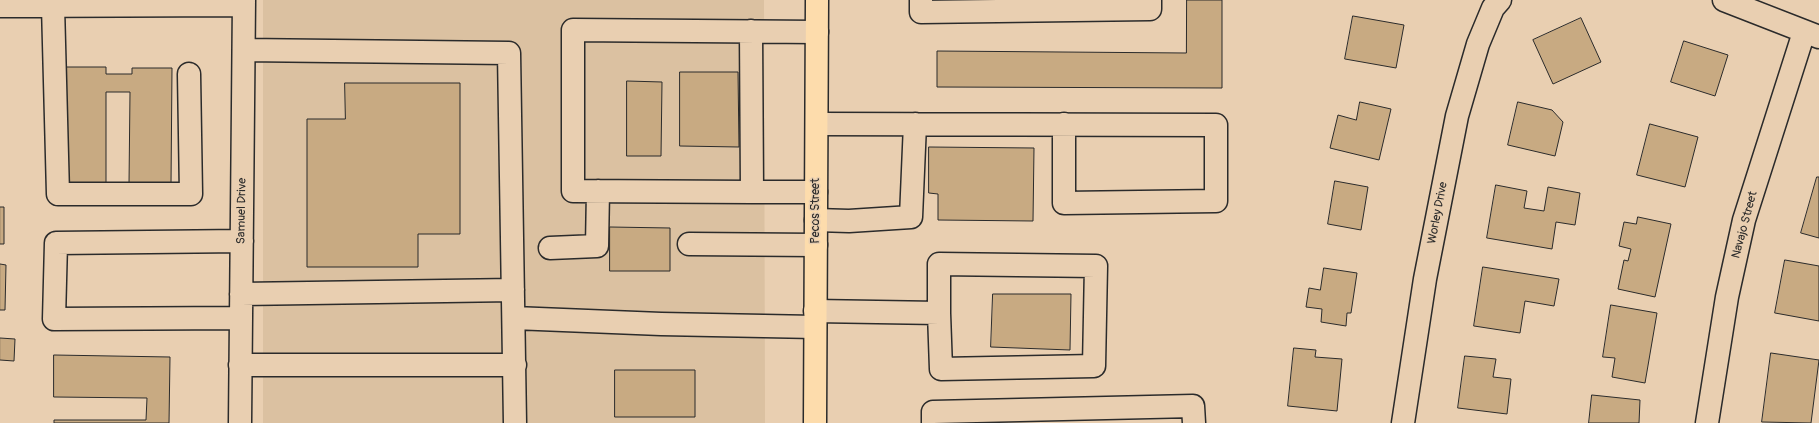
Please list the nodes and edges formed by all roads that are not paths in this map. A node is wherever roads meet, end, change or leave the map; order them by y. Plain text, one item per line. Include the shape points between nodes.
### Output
1 (817, 0) edge
2 (921, 0) edge
3 (1150, 0) edge
4 (1724, 0) edge
5 (244, 2) edge
6 (84, 3) edge
7 (171, 3) edge
8 (1492, 3) edge
9 (0, 6) edge
10 (54, 6) junction
11 (963, 6) edge
12 (751, 31) junction
13 (817, 32) junction
14 (1811, 34) edge
15 (244, 50) junction
16 (189, 74) dead end
17 (816, 124) junction
18 (915, 124) junction
19 (1064, 124) junction
20 (598, 191) junction
21 (752, 192) junction
22 (816, 192) junction
23 (816, 220) junction
24 (242, 241) junction
25 (689, 244) dead end
26 (816, 245) junction
27 (550, 248) dead end
28 (513, 290) junction
29 (241, 294) junction
30 (939, 313) junction
31 (241, 318) junction
32 (514, 318) junction
33 (816, 319) junction
34 (240, 365) junction
35 (515, 365) junction
36 (240, 423) edge
37 (515, 423) edge
38 (815, 423) edge
39 (933, 423) edge
40 (1194, 423) edge
41 (1403, 423) edge
42 (1707, 423) edge

1 - 13 main road, Pecos Street
2 - 11 street via 921,12
3 - 11 street via 1150,10
4 - 14 street
5 - 7 street
5 - 15 street, Samuel Drive
6 - 7 street
6 - 10 street
8 - 41 street, Worley Drive via 1457,116 1425,279
9 - 10 street
10 - 16 street via 58,194 191,194
12 - 13 street
12 - 20 street via 573,30 573,191
12 - 21 street
13 - 17 main road, Pecos Street
14 - 42 street, Navajo Street via 1744,220 1727,297
15 - 24 street, Samuel Drive
15 - 28 street via 509,53
17 - 18 street
17 - 22 main road, Pecos Street
18 - 19 street
18 - 23 street via 911,216 849,221
19 - 19 street via 1064,203 1216,201 1216,125
20 - 21 street
20 - 27 street via 597,246
21 - 22 street
22 - 23 main road, Pecos Street
23 - 26 main road, Pecos Street
24 - 29 street, Samuel Drive
24 - 31 street via 56,243 54,319
25 - 26 street
26 - 33 main road, Pecos Street
28 - 29 street
28 - 32 street
29 - 31 street, Samuel Drive
30 - 30 street via 939,264 1096,266 1094,366 941,369
30 - 33 street
31 - 34 street, Samuel Drive
32 - 33 street via 661,324
32 - 35 street
33 - 38 main road, Pecos Street
34 - 35 street
34 - 36 street, Samuel Drive
35 - 37 street
39 - 40 street via 933,412 1193,406

